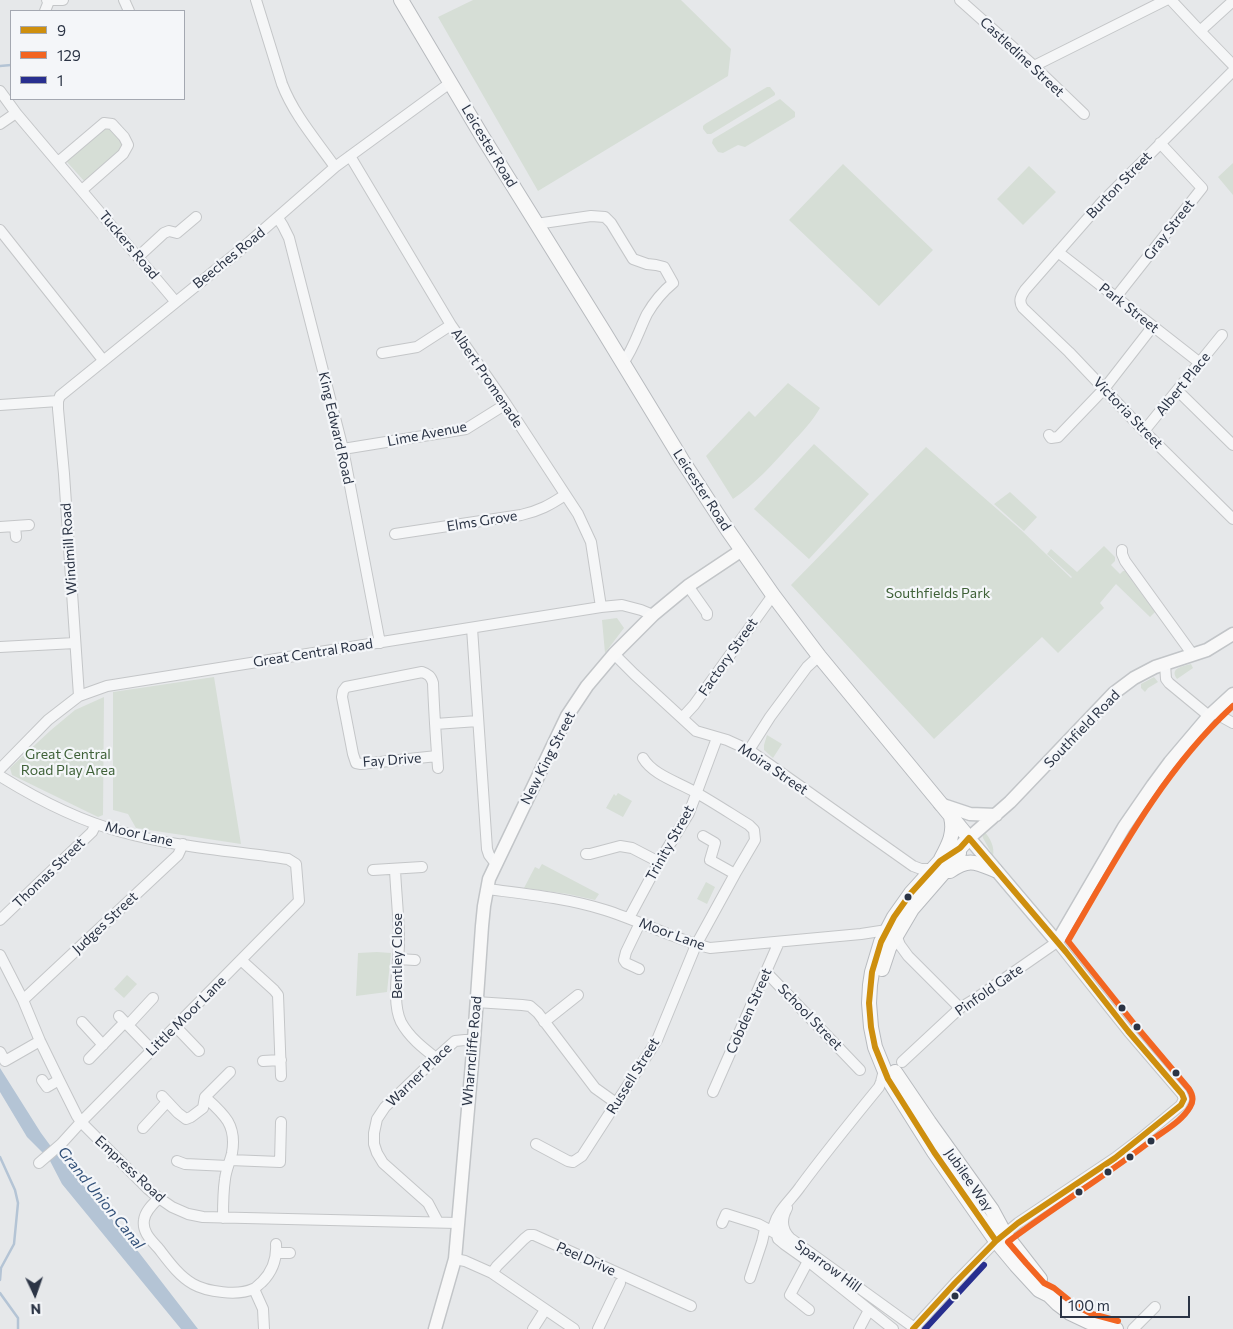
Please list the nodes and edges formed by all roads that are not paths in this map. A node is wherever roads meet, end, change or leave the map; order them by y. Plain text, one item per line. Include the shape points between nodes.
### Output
1 (48, 0) edge
2 (63, 0) edge
3 (256, 0) edge
4 (401, 0) edge
5 (960, 0) edge
6 (1166, 0) edge
7 (1171, 0) edge
8 (1233, 1) edge
9 (1200, 31) junction
10 (1233, 65) edge
11 (1034, 66) junction
12 (1233, 71) edge
13 (450, 83) junction
14 (0, 91) edge
15 (16, 113) junction
16 (1084, 114) dead end
17 (0, 124) edge
18 (1160, 143) junction
19 (350, 156) junction
20 (58, 162) junction
21 (335, 167) junction
22 (82, 190) junction
23 (196, 218) dead end
24 (278, 218) junction
25 (536, 224) junction
26 (0, 230) edge
27 (1058, 252) junction
28 (138, 257) junction
29 (1116, 297) junction
30 (175, 301) junction
31 (1023, 308) joint
32 (451, 325) junction
33 (1153, 326) junction
34 (1222, 335) dead end
35 (382, 353) dead end
36 (103, 360) junction
37 (1200, 363) junction
38 (623, 364) junction
39 (1104, 389) junction
40 (1178, 391) junction
41 (58, 401) junction
42 (506, 404) junction
43 (0, 405) edge
44 (1144, 431) junction
45 (1049, 435) dead end
46 (1233, 445) edge
47 (342, 449) junction
48 (565, 495) junction
49 (1233, 518) edge
50 (29, 524) dead end
51 (0, 527) edge
52 (395, 534) dead end
53 (742, 550) junction
54 (1122, 550) dead end
55 (688, 586) junction
56 (773, 595) junction
57 (601, 607) junction
58 (707, 615) dead end
59 (653, 616) junction
60 (472, 628) junction
61 (1233, 634) edge
62 (380, 642) junction
63 (76, 643) junction
64 (0, 647) edge
65 (614, 654) junction
66 (1193, 655) junction
67 (819, 656) junction
68 (1165, 664) junction
69 (1233, 694) edge
70 (80, 696) junction
71 (1211, 714) junction
72 (682, 718) junction
73 (478, 721) junction
74 (1233, 723) edge
75 (435, 724) junction
76 (717, 738) junction
77 (749, 750) junction
78 (437, 756) junction
79 (642, 758) dead end
80 (438, 768) dead end
81 (0, 769) edge
82 (0, 776) edge
83 (696, 792) junction
84 (940, 804) junction
85 (996, 815) junction
86 (951, 817) junction
87 (96, 824) junction
88 (703, 836) dead end
89 (964, 843) junction
90 (183, 844) junction
91 (586, 854) dead end
92 (288, 858) joint
93 (659, 862) junction
94 (496, 864) junction
95 (913, 866) junction
96 (422, 867) dead end
97 (394, 869) junction
98 (938, 869) junction
99 (373, 870) dead end
100 (995, 870) junction
101 (735, 874) junction
102 (488, 884) junction
103 (920, 884) junction
104 (629, 918) junction
105 (0, 920) edge
106 (640, 923) junction
107 (861, 934) junction
108 (895, 936) junction
109 (779, 942) junction
110 (1057, 942) junction
111 (696, 945) junction
112 (878, 950) junction
113 (0, 955) edge
114 (398, 959) junction
115 (241, 960) junction
116 (415, 960) dead end
117 (639, 969) dead end
118 (766, 972) junction
119 (578, 995) dead end
120 (153, 998) dead end
121 (23, 1000) junction
122 (476, 1002) junction
123 (960, 1008) junction
124 (124, 1021) junction
125 (82, 1022) dead end
126 (544, 1022) junction
127 (176, 1027) junction
128 (474, 1040) junction
129 (40, 1041) junction
130 (103, 1044) junction
131 (152, 1050) junction
132 (199, 1051) dead end
133 (0, 1052) edge
134 (436, 1058) junction
135 (89, 1059) dead end
136 (263, 1060) dead end
137 (281, 1060) junction
138 (902, 1062) dead end
139 (857, 1063) dead end
140 (884, 1070) junction
141 (230, 1072) dead end
142 (281, 1076) dead end
143 (42, 1080) dead end
144 (58, 1080) junction
145 (713, 1092) dead end
146 (205, 1097) junction
147 (616, 1103) junction
148 (81, 1122) junction
149 (281, 1122) dead end
150 (143, 1128) dead end
151 (536, 1144) dead end
152 (178, 1160) dead end
153 (38, 1163) dead end
154 (229, 1163) junction
155 (793, 1197) junction
156 (159, 1198) junction
157 (223, 1218) junction
158 (438, 1222) junction
159 (458, 1223) junction
160 (722, 1224) dead end
161 (765, 1229) junction
162 (775, 1233) junction
163 (1000, 1237) junction
164 (290, 1253) dead end
165 (455, 1259) junction
166 (808, 1261) junction
167 (492, 1273) junction
168 (750, 1278) dead end
169 (620, 1282) dead end
170 (254, 1289) junction
171 (692, 1306) dead end
172 (1155, 1307) dead end
173 (545, 1310) junction
174 (809, 1310) dead end
175 (869, 1310) junction
176 (1090, 1325) edge
177 (264, 1329) edge
178 (435, 1329) edge
179 (533, 1329) edge
180 (574, 1329) edge
181 (598, 1329) edge
182 (858, 1329) edge
183 (893, 1329) edge
184 (914, 1329) edge
185 (1116, 1329) edge
186 (1133, 1329) edge

1 - 2 street
3 - 21 street via 287,97
4 - 13 highway, Leicester Road
5 - 11 street, Castledine Street
6 - 11 street
7 - 9 street
8 - 9 street
9 - 10 street
11 - 16 street, Castledine Street
12 - 18 street, Burton Street
13 - 19 street, Beeches Road
13 - 25 highway, Leicester Road
14 - 15 street, Tuckers Road
15 - 17 street
15 - 20 street, Tuckers Road
18 - 27 street, Burton Street
18 - 29 street, Gray Street via 1202,188
19 - 21 street, Beeches Road
19 - 32 street, Albert Promenade
20 - 22 street, Tuckers Road
20 - 22 street via 104,123 112,124 124,137 128,145 123,154
21 - 24 street, Beeches Road
22 - 28 street, Tuckers Road
23 - 28 street via 177,232 164,233
24 - 30 street, Beeches Road
24 - 47 street, King Edward Road via 289,238
25 - 38 highway, Leicester Road
25 - 38 street via 605,217 633,259 664,267 668,272 672,283 652,305
26 - 36 street
27 - 29 street, Park Street
27 - 31 street, Burton Street via 1021,296
28 - 30 street, Tuckers Road
29 - 33 street, Park Street
30 - 36 street, Beeches Road
31 - 39 street, Victoria Street
32 - 35 street via 417,347
32 - 42 street, Albert Promenade
33 - 37 street, Park Street
33 - 39 street
34 - 37 street, Albert Place
36 - 41 street, Beeches Road via 66,390
37 - 40 street, Albert Place
38 - 53 highway, Leicester Road
39 - 44 street, Victoria Street
39 - 45 street via 1058,438
40 - 44 street, Albert Place
40 - 46 street
41 - 43 street
41 - 63 street, Windmill Road
42 - 47 street, Lime Avenue via 466,429
42 - 48 street, Albert Promenade
44 - 49 street, Victoria Street
47 - 62 street, King Edward Road
48 - 52 street, Elms Grove via 535,512
48 - 57 street, Albert Promenade via 592,542
50 - 51 street via 16,531
53 - 55 main road, New King Street
53 - 56 highway, Leicester Road
54 - 66 street via 1124,561
55 - 58 street
55 - 59 main road, New King Street
56 - 67 highway, Leicester Road
56 - 72 street, Factory Street
57 - 59 street, Great Central Road via 622,605
57 - 60 street, Great Central Road
59 - 65 main road, New King Street
60 - 62 street, Great Central Road
60 - 73 street
61 - 66 main road, Southfield Road
62 - 70 street, Great Central Road via 108,686
63 - 64 street
63 - 70 street, Windmill Road
65 - 72 street, Moira Street
65 - 94 main road, New King Street via 566,716
66 - 68 main road, Southfield Road
67 - 77 street via 807,667
67 - 84 highway, Leicester Road
68 - 71 street via 1169,683
68 - 85 main road, Southfield Road via 1134,678 1114,693
69 - 71 main road
70 - 81 street, Great Central Road via 48,720
71 - 74 street
71 - 110 main road via 1162,773 1124,827
72 - 76 street, Moira Street via 696,731
73 - 75 street
73 - 94 street via 487,849
75 - 78 street, Fay Drive
75 - 78 street, Fay Drive via 433,683 427,673 346,687 342,697 356,763
76 - 77 street, Moira Street
76 - 83 street, Trinity Street
77 - 95 street, Moira Street
78 - 80 street, Fay Drive
79 - 83 street via 648,766
82 - 87 street, Moor Lane via 38,798
83 - 93 street, Trinity Street via 689,813
83 - 101 street, Russell Street via 754,830 755,840
84 - 85 main road via 970,814
84 - 86 highway, Leicester Road
85 - 89 main road, Southfield Road
86 - 89 highway, Leicester Road
86 - 98 highway via 951,839
87 - 90 street, Moor Lane via 135,836
87 - 105 street, Thomas Street via 92,832
88 - 101 street via 716,843 710,860
89 - 98 highway
89 - 100 main road, Leicester Road
90 - 92 street, Moor Lane
90 - 121 street, Judges Street via 178,855
91 - 93 street via 620,846 632,848
92 - 115 street, Little Moor Lane via 296,864 299,901
93 - 104 street, Trinity Street
94 - 102 main road, New King Street
95 - 98 street, Moira Street
95 - 103 street
96 - 97 street
97 - 99 street
97 - 114 street, Bentley Close
98 - 100 highway via 961,863 978,863
98 - 103 highway
98 - 108 highway
100 - 110 main road, Leicester Road
101 - 111 street, Russell Street
102 - 104 street, Moor Lane via 595,907
102 - 122 main road, Wharncliffe Road
103 - 108 highway via 894,917
104 - 106 street, Moor Lane
106 - 111 street, Moor Lane
106 - 117 street via 624,960
107 - 108 street, Moor Lane
107 - 109 street, Moor Lane
107 - 112 street
108 - 112 highway, Jubilee Way
108 - 123 street via 908,956
108 - 163 highway, Jubilee Way via 883,962 878,986 877,1008 882,1040 902,1083 992,1210
109 - 111 street, Moor Lane via 710,948
109 - 118 street, Cobden Street
110 - 123 street, Pinfold Gate
110 - 163 street via 1184,1099 1182,1104 1115,1158
111 - 147 street, Russell Street via 657,1040
112 - 140 highway, Jubilee Way via 872,972 870,1027
113 - 121 street, Empress Road
114 - 116 street
114 - 134 street, Bentley Close via 396,984 400,1021 420,1046
115 - 127 street, Little Moor Lane
115 - 137 street via 278,995
118 - 139 street, School Street
118 - 145 street, Cobden Street via 713,1078
119 - 126 street
120 - 124 street
121 - 129 street, Empress Road
122 - 126 street via 530,1006
122 - 128 main road, Wharncliffe Road
123 - 138 street, Pinfold Gate
124 - 130 street
124 - 131 street
125 - 130 street
126 - 147 street via 595,1088
127 - 131 street, Little Moor Lane
127 - 132 street
128 - 134 street, Warner Place via 455,1041
128 - 159 main road, Wharncliffe Road
129 - 133 street via 5,1061
129 - 144 street, Empress Road
130 - 135 street
131 - 148 street, Little Moor Lane
134 - 158 street, Warner Place via 386,1107 378,1119 374,1144 383,1163 428,1203
136 - 137 street
137 - 142 street
140 - 155 street via 881,1082
140 - 163 highway, Jubilee Way via 934,1152
141 - 146 street
143 - 144 street via 47,1087
144 - 148 street, Empress Road
146 - 150 street via 204,1108 186,1118 164,1099
146 - 154 street via 227,1119 232,1129
147 - 151 street, Russell Street via 582,1156 573,1162
148 - 153 street, Little Moor Lane
148 - 156 street, Empress Road
149 - 154 street via 280,1162
152 - 154 street via 185,1164
154 - 157 street
155 - 162 street via 776,1218
155 - 184 street, Sparrow Hill via 784,1214 784,1233
156 - 157 street, Empress Road via 188,1214
156 - 170 street via 146,1212 145,1232 183,1277 209,1290 229,1293
157 - 158 street, Empress Road
158 - 159 street, Empress Road
159 - 165 main road, Wharncliffe Road
160 - 161 street via 726,1214
161 - 162 street
161 - 168 street
162 - 166 street, Sparrow Hill via 778,1239
163 - 176 highway via 1045,1285 1058,1304
163 - 184 street
164 - 170 street via 277,1248 271,1271
165 - 167 street via 465,1260
165 - 178 main road, Wharncliffe Road
166 - 174 street via 790,1295
166 - 175 street, Sparrow Hill
167 - 171 street, Peel Drive via 524,1239 534,1235
167 - 173 street
169 - 181 street
170 - 177 street via 263,1309
172 - 186 street
173 - 179 street
173 - 180 street
175 - 182 street
175 - 183 street, Sparrow Hill
176 - 185 highway

